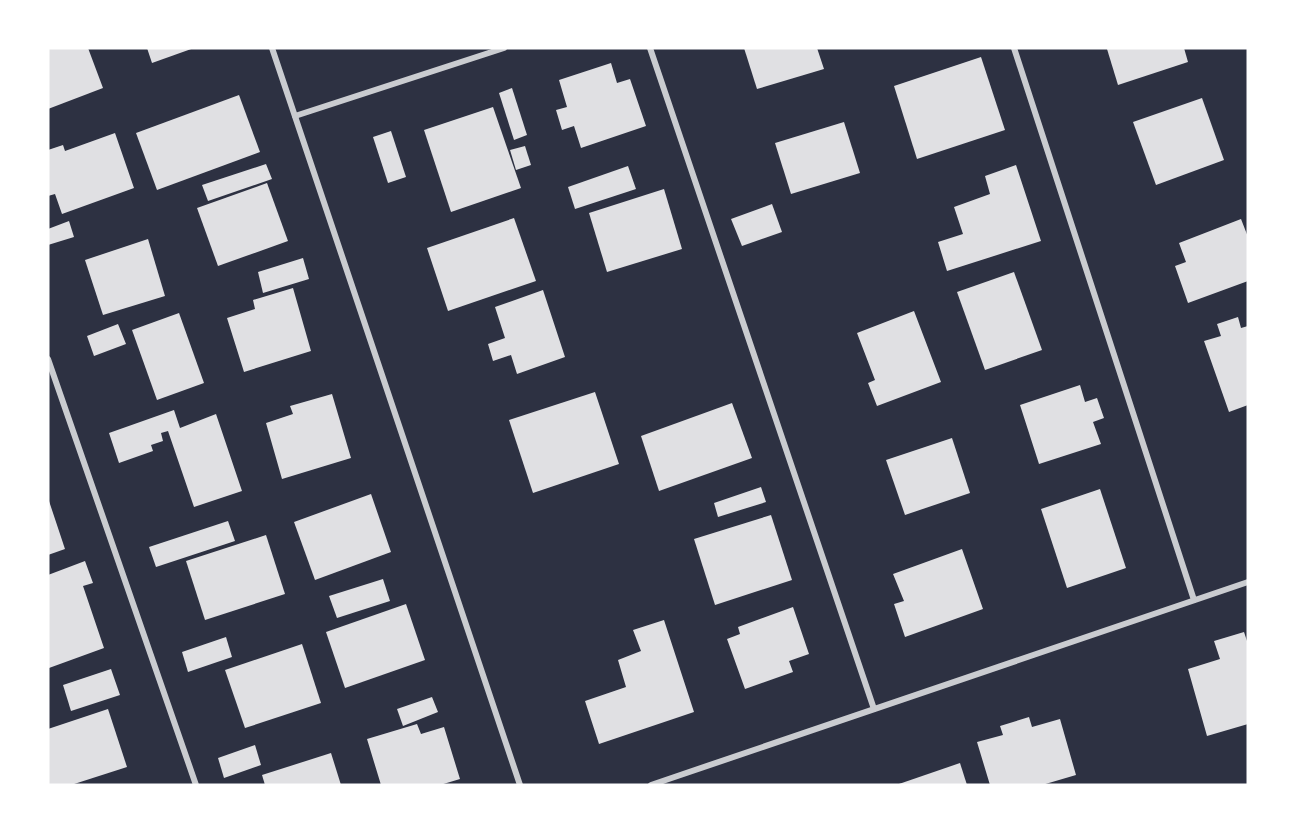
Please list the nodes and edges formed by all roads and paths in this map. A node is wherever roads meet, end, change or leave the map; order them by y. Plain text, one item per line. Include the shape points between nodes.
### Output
1 (272, 48) edge
2 (504, 48) edge
3 (650, 48) edge
4 (1014, 48) edge
5 (295, 116) junction
6 (48, 359) edge
7 (1248, 582) edge
8 (1194, 600) junction
9 (874, 709) junction
10 (196, 785) edge
11 (520, 785) edge
12 (651, 785) edge

1 - 5 street
2 - 5 street
3 - 9 street
4 - 8 street
5 - 11 street
6 - 10 street
7 - 8 street
8 - 9 street
9 - 12 street

